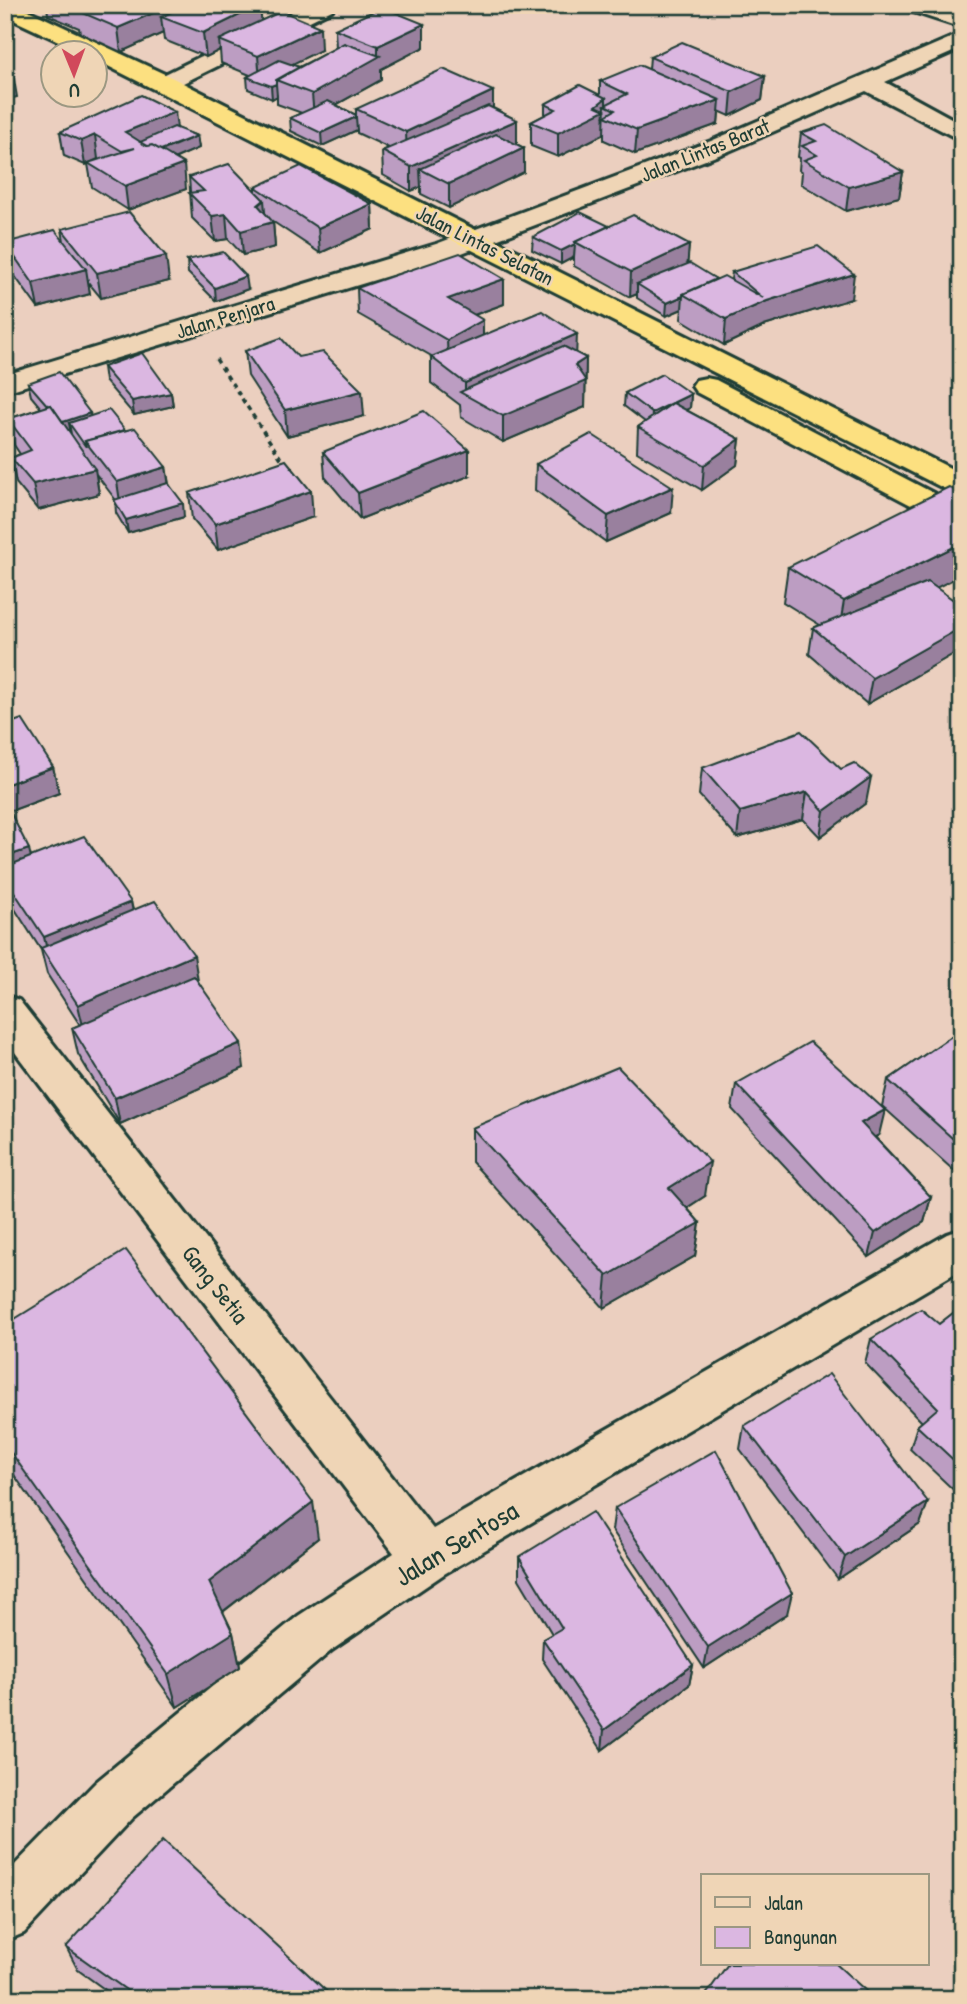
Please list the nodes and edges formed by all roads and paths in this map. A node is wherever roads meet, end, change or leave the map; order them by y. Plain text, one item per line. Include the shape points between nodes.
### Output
1 (324, 5) edge
2 (915, 5) edge
3 (5, 8) edge
4 (962, 21) edge
5 (5, 31) edge
6 (962, 40) edge
7 (38, 48) edge
8 (867, 82) junction
9 (108, 83) edge
10 (165, 83) junction
11 (137, 98) edge
12 (199, 128) dead end
13 (962, 134) edge
14 (475, 239) junction
15 (445, 250) junction
16 (194, 326) junction
17 (617, 340) dead end
18 (679, 372) dead end
19 (5, 384) edge
20 (290, 471) edge
21 (962, 486) edge
22 (962, 520) edge
23 (5, 1010) edge
24 (962, 1247) edge
25 (427, 1558) junction
26 (5, 1914) edge

1 - 10 street
2 - 4 street
3 - 10 highway, Jalan Lintas Selatan
5 - 7 highway
6 - 8 street, Jalan Lintas Barat
8 - 13 street
8 - 14 street, Jalan Lintas Barat via 720,146
9 - 11 highway
10 - 14 highway, Jalan Lintas Selatan
12 - 15 highway, Jalan Lintas Selatan
14 - 15 street, Jalan Lintas Barat
14 - 21 highway, Jalan Lintas Selatan
15 - 16 street, Jalan Penjara
15 - 17 highway, Jalan Lintas Selatan
16 - 19 street, Jalan Penjara
16 - 20 path
18 - 22 highway
23 - 25 street, Gang Setia
24 - 25 street, Jalan Sentosa
25 - 26 street, Jalan Sentosa via 315,1633 114,1800

